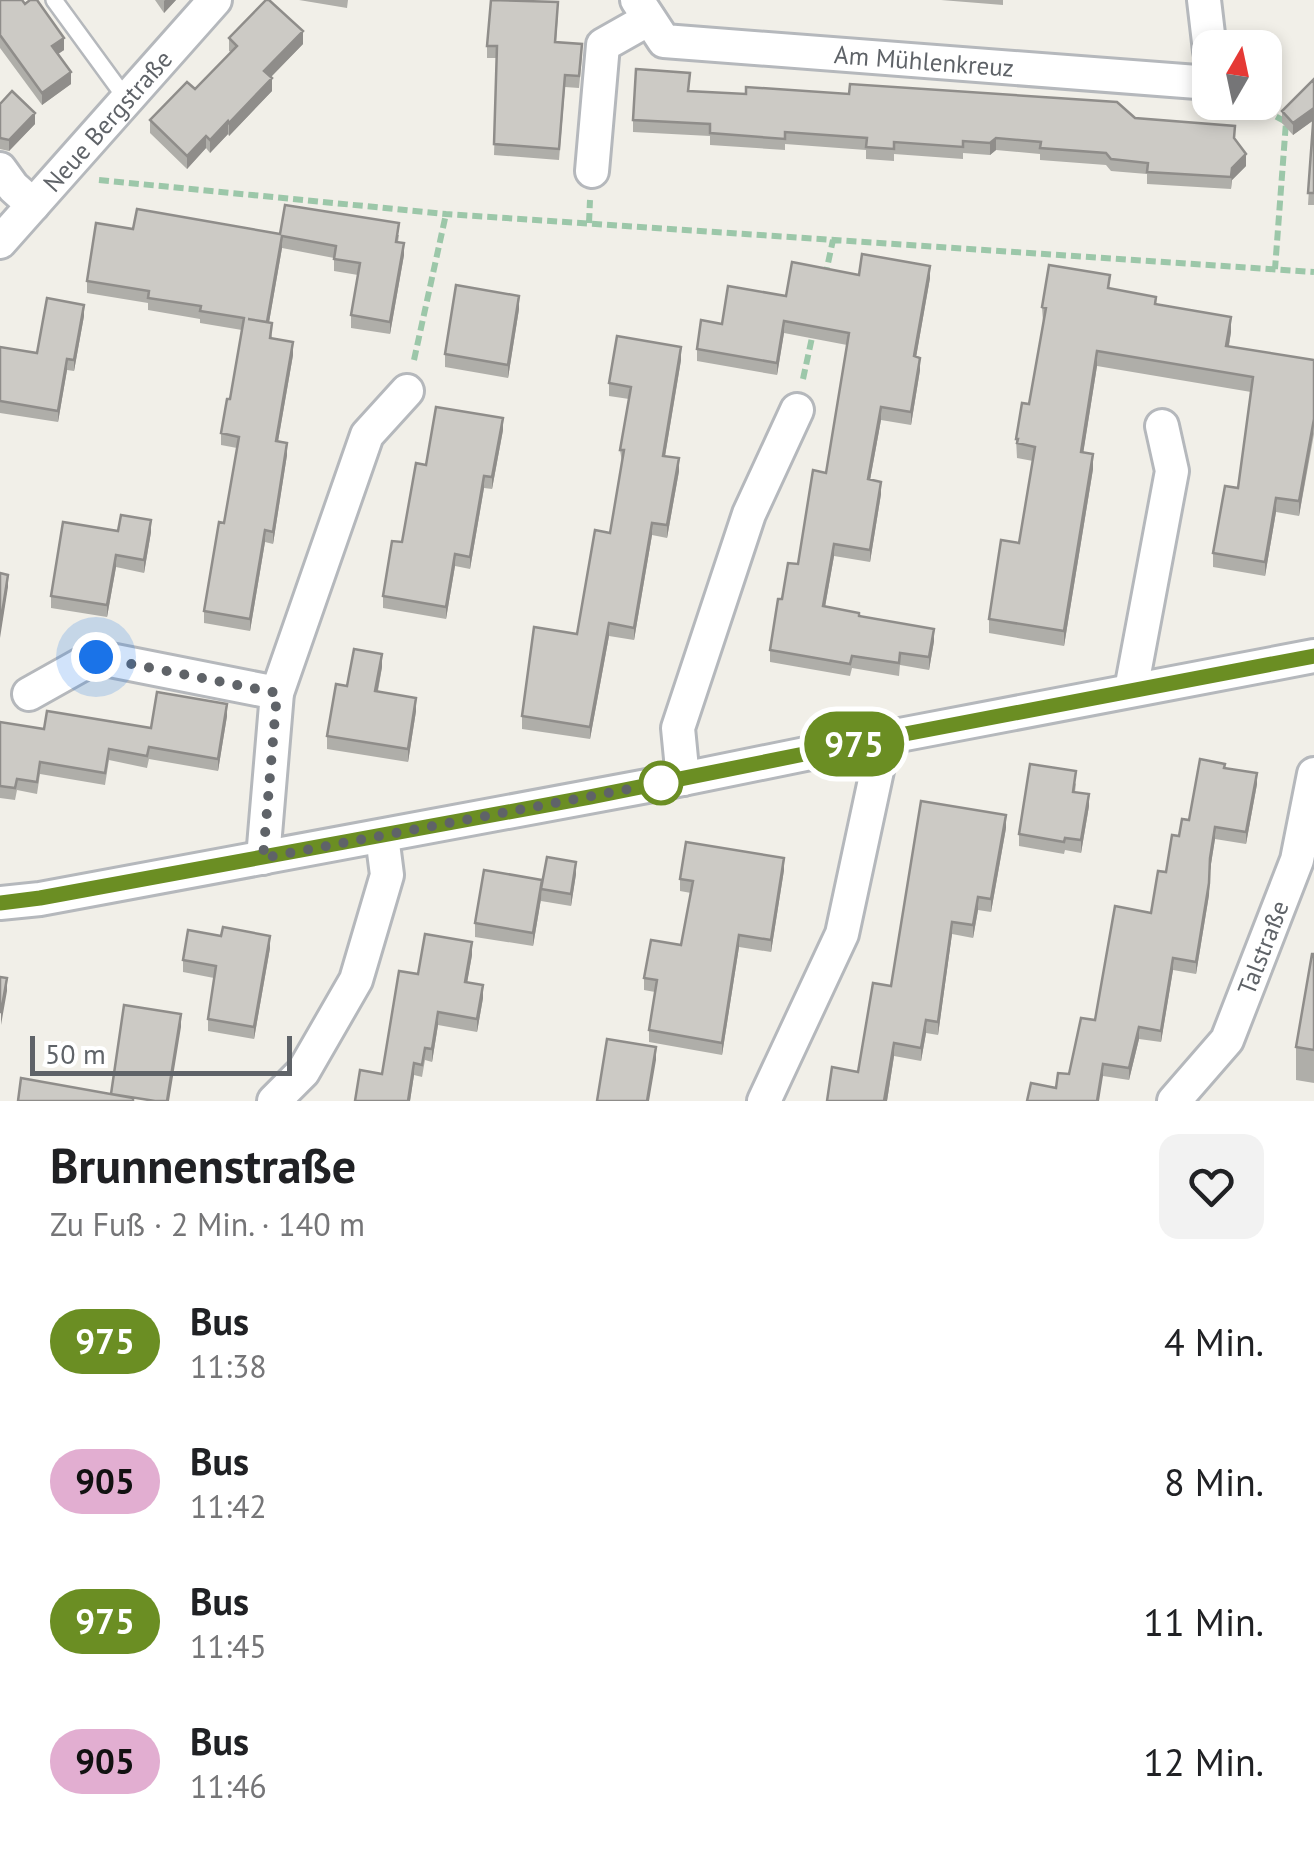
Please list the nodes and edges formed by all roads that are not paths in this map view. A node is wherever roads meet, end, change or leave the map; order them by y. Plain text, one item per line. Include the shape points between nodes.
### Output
1 (54, 0) edge
2 (215, 0) edge
3 (1204, 0) edge
4 (643, 9) edge
5 (1208, 30) edge
6 (1192, 82) edge
7 (127, 100) junction
8 (0, 168) edge
9 (592, 171) dead end
10 (33, 205) junction
11 (0, 242) edge
12 (407, 391) road end
13 (797, 410) road end
14 (1162, 426) dead end
15 (1314, 656) edge
16 (1131, 690) junction
17 (277, 693) junction
18 (28, 694) dead end
19 (884, 738) junction
20 (1314, 774) edge
21 (683, 779) junction
22 (382, 836) junction
23 (263, 858) junction
24 (1306, 862) edge
25 (0, 903) edge
26 (274, 1101) edge
27 (764, 1101) edge
28 (1174, 1101) edge

1 - 7 lane
2 - 7 street, Neue Bergstraße
3 - 5 street
4 - 6 street, Am Mühlenkreuz via 664,41
4 - 9 street, Am Mühlenkreuz via 603,44
7 - 10 street, Neue Bergstraße
8 - 10 street
10 - 11 street, Neue Bergstraße
12 - 17 street via 367,434
13 - 21 street via 750,514 678,728
14 - 16 street via 1172,470
15 - 16 street
16 - 19 street
17 - 18 street via 96,657
17 - 23 street
19 - 21 street
19 - 27 street via 842,934
20 - 24 street, Talstraße
21 - 22 street
22 - 23 street
22 - 26 street via 388,875 356,980 303,1072
23 - 25 street
24 - 28 street, Talstraße via 1226,1040

